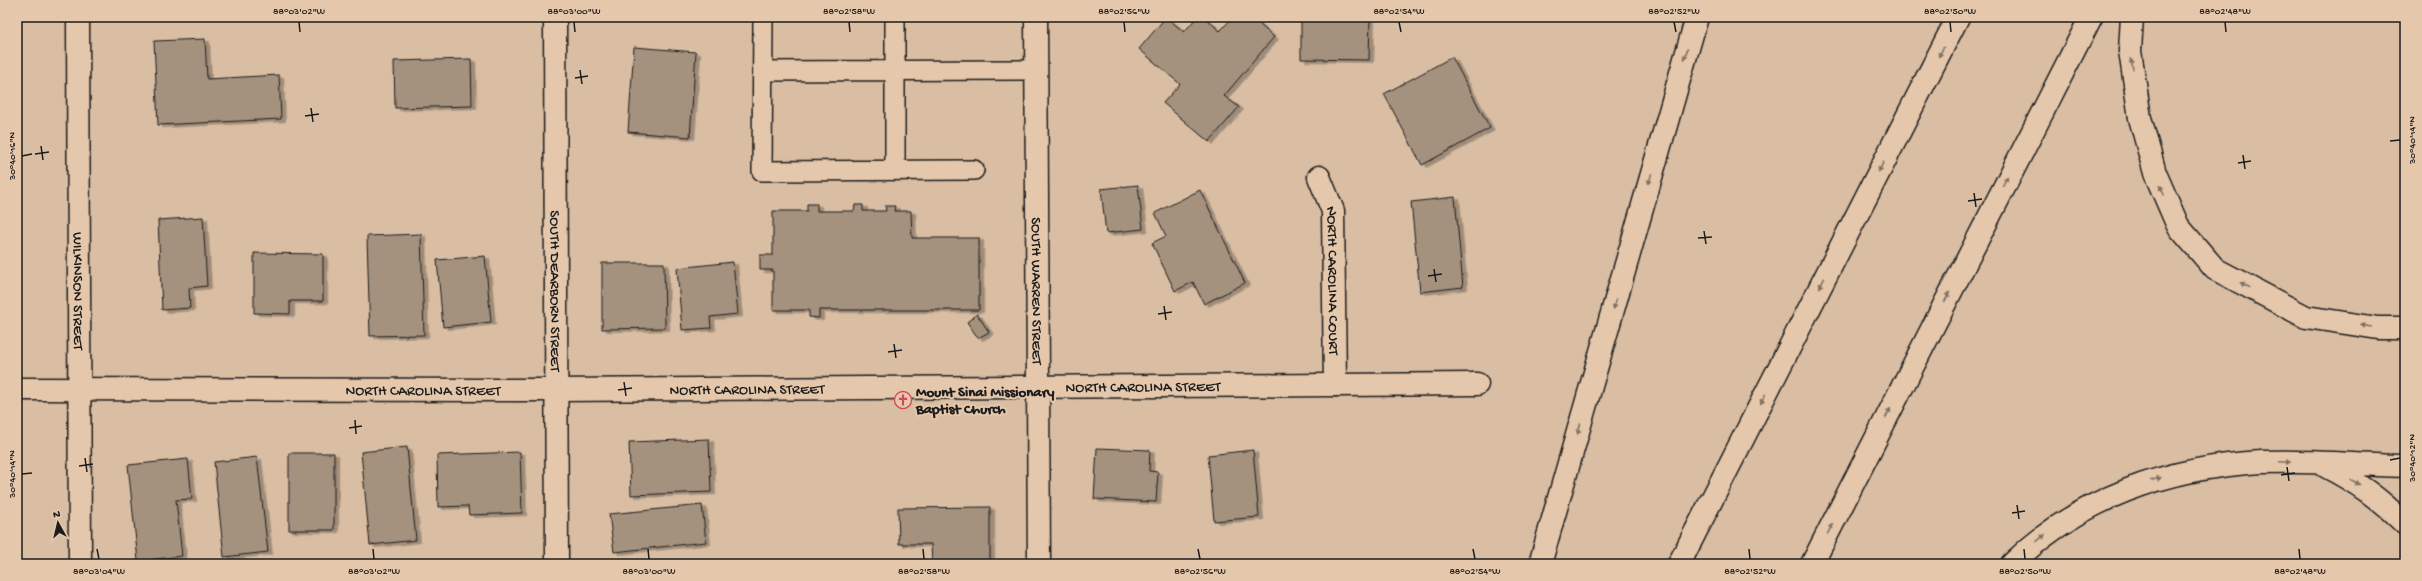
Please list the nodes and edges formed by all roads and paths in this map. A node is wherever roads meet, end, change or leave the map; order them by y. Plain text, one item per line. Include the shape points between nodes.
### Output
1 (78, 17) edge
2 (555, 17) edge
3 (763, 17) edge
4 (895, 17) edge
5 (1036, 17) edge
6 (1697, 17) edge
7 (1958, 17) edge
8 (2090, 17) edge
9 (2132, 17) edge
10 (763, 70) junction
11 (1036, 70) junction
12 (895, 71) junction
13 (895, 170) junction
14 (974, 170) dead end
15 (1319, 177) dead end
16 (2405, 328) edge
17 (1477, 384) dead end
18 (1335, 386) junction
19 (1039, 388) junction
20 (17, 389) edge
21 (80, 389) junction
22 (556, 390) junction
23 (2321, 464) junction
24 (2405, 466) edge
25 (2405, 524) edge
26 (80, 564) edge
27 (557, 564) edge
28 (1039, 564) edge
29 (1540, 564) edge
30 (1679, 564) edge
31 (1812, 564) edge
32 (2012, 564) edge

1 - 21 main road, WILKINSON STREET
2 - 22 main road, SOUTH DEARBORN STREET
3 - 10 lane
4 - 12 lane
5 - 11 main road, SOUTH WARREN STREET
6 -> 29 main road
7 -> 30 main road
31 -> 8 main road
16 -> 9 main road via 2378,328 2306,317 2215,269 2178,226 2155,173 2140,118 2130,52
10 - 12 lane
10 - 13 lane via 762,171
11 - 12 lane
11 - 19 main road, SOUTH WARREN STREET
12 - 13 lane
13 - 14 lane
15 - 18 main road, NORTH CAROLINA COURT via 1333,212
17 - 18 main road, NORTH CAROLINA STREET
18 - 19 main road, NORTH CAROLINA STREET
19 - 22 main road, NORTH CAROLINA STREET
19 - 28 main road, SOUTH WARREN STREET
20 - 21 main road, NORTH CAROLINA STREET
21 - 22 main road, NORTH CAROLINA STREET
21 - 26 main road, WILKINSON STREET
22 - 27 main road, SOUTH DEARBORN STREET
23 - 24 main road
23 -> 25 main road via 2358,484 2383,502
32 -> 23 main road via 2045,534 2074,515 2149,481 2217,466 2264,462

